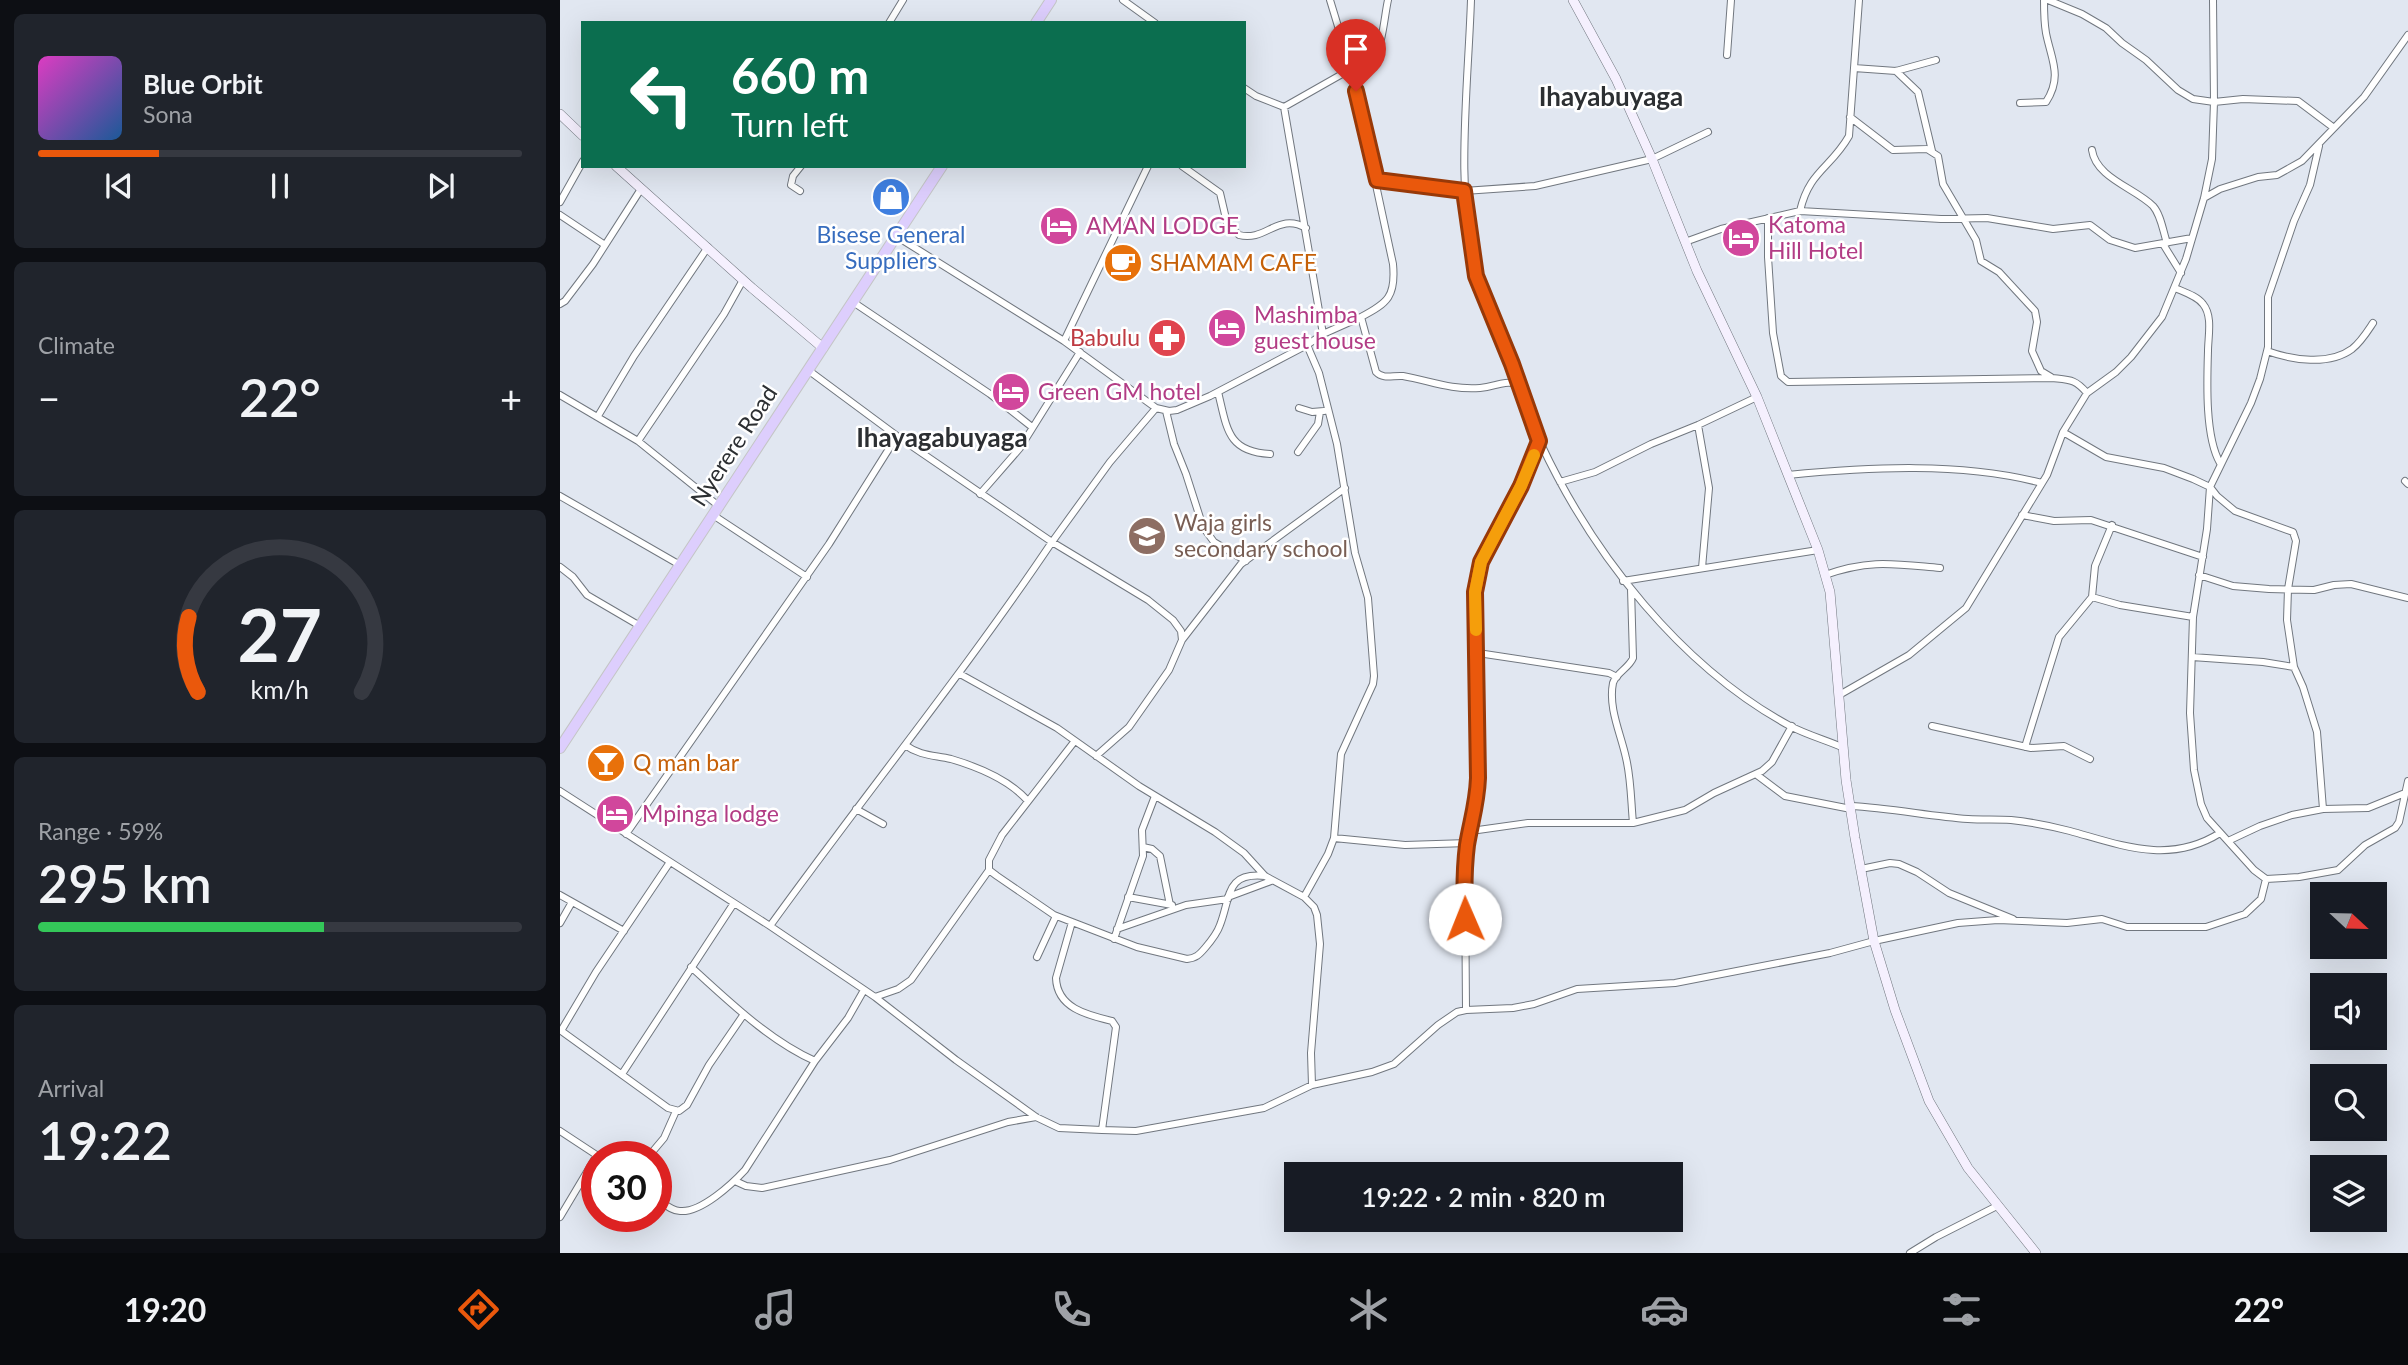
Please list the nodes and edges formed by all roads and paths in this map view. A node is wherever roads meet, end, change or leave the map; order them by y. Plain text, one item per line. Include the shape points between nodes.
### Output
1 (903, 0) edge
2 (1051, 0) edge
3 (1123, 0) edge
4 (1330, 0) edge
5 (1388, 0) edge
6 (1471, 0) edge
7 (1573, 0) edge
8 (1731, 0) edge
9 (1859, 0) edge
10 (2046, 0) edge
11 (2213, 0) edge
12 (890, 21) edge
13 (1037, 21) edge
14 (1152, 21) edge
15 (2408, 35) edge
16 (1727, 55) dead end
17 (1936, 60) dead end
18 (1854, 68) junction
19 (1351, 69) junction
20 (1896, 71) junction
21 (1246, 89) edge
22 (2214, 102) junction
23 (2020, 103) dead end
24 (1284, 107) junction
25 (560, 114) edge
26 (1850, 117) junction
27 (2334, 128) junction
28 (1708, 132) dead end
29 (581, 133) edge
30 (2319, 146) junction
31 (2092, 150) dead end
32 (1932, 151) junction
33 (1652, 159) junction
34 (581, 165) edge
35 (618, 168) edge
36 (799, 168) edge
37 (941, 168) edge
38 (1147, 168) edge
39 (1185, 168) edge
40 (1377, 180) junction
41 (641, 189) junction
42 (800, 191) dead end
43 (1464, 191) junction
44 (2204, 198) junction
45 (560, 202) edge
46 (1800, 211) junction
47 (560, 215) edge
48 (1768, 218) junction
49 (1961, 218) junction
50 (1306, 228) junction
51 (896, 236) junction
52 (2192, 238) junction
53 (1685, 242) junction
54 (2165, 243) junction
55 (605, 245) junction
56 (708, 247) junction
57 (2181, 274) junction
58 (743, 280) junction
59 (2175, 288) junction
60 (853, 302) junction
61 (560, 304) edge
62 (1361, 317) junction
63 (2373, 323) dead end
64 (1323, 334) junction
65 (1064, 341) junction
66 (1307, 345) junction
67 (824, 348) junction
68 (2267, 351) junction
69 (1080, 352) junction
70 (808, 370) junction
71 (2052, 378) junction
72 (1518, 384) junction
73 (1218, 392) junction
74 (2087, 393) junction
75 (560, 395) edge
76 (1757, 397) junction
77 (1156, 408) junction
78 (1299, 408) dead end
79 (1329, 410) junction
80 (1166, 411) junction
81 (1320, 412) junction
82 (598, 416) junction
83 (1698, 425) junction
84 (1032, 427) junction
85 (2063, 432) junction
86 (897, 436) junction
87 (638, 441) junction
88 (1539, 441) junction
89 (1298, 452) dead end
90 (1270, 454) dead end
91 (2220, 463) junction
92 (1788, 475) junction
93 (1560, 482) junction
94 (2042, 483) junction
95 (2210, 486) junction
96 (1345, 488) junction
97 (981, 494) junction
98 (560, 496) edge
99 (717, 511) junction
100 (2022, 515) junction
101 (2112, 526) junction
102 (1052, 542) junction
103 (1818, 550) junction
104 (2203, 557) junction
105 (1246, 561) junction
106 (680, 565) junction
107 (560, 567) edge
108 (1702, 568) junction
109 (1940, 568) dead end
110 (1825, 575) junction
111 (2199, 575) junction
112 (807, 577) junction
113 (1623, 581) junction
114 (1631, 589) junction
115 (2288, 589) junction
116 (2092, 597) junction
117 (2408, 598) edge
118 (2193, 617) junction
119 (640, 625) junction
120 (1182, 640) junction
121 (1478, 653) junction
122 (2192, 657) junction
123 (2294, 667) junction
124 (960, 674) junction
125 (1617, 677) junction
126 (1841, 694) junction
127 (1791, 726) junction
128 (1932, 726) dead end
129 (1074, 742) junction
130 (905, 745) junction
131 (2025, 747) junction
132 (560, 748) edge
133 (1844, 748) junction
134 (1096, 756) junction
135 (2090, 759) dead end
136 (1757, 775) junction
137 (2408, 781) edge
138 (560, 790) edge
139 (2405, 793) junction
140 (1155, 796) junction
141 (1027, 800) junction
142 (1851, 808) junction
143 (856, 809) junction
144 (2323, 809) junction
145 (1633, 823) junction
146 (883, 824) dead end
147 (1471, 831) junction
148 (2220, 832) junction
149 (626, 834) junction
150 (1334, 838) junction
151 (2228, 841) junction
152 (1468, 843) junction
153 (1143, 847) junction
154 (670, 862) junction
155 (1861, 869) junction
156 (989, 870) junction
157 (1268, 878) junction
158 (2266, 879) junction
159 (560, 895) edge
160 (1128, 897) junction
161 (1304, 897) junction
162 (1228, 898) junction
163 (572, 902) junction
164 (734, 903) junction
165 (1170, 905) junction
166 (1181, 907) junction
167 (1056, 916) junction
168 (2018, 921) junction
169 (1072, 922) junction
170 (560, 923) edge
171 (770, 926) junction
172 (1117, 929) junction
173 (624, 932) junction
174 (1114, 939) junction
175 (1874, 941) junction
176 (1037, 957) dead end
177 (691, 967) junction
178 (864, 990) junction
179 (875, 998) junction
180 (1466, 1010) junction
181 (744, 1014) junction
182 (560, 1030) edge
183 (816, 1061) junction
184 (622, 1074) junction
185 (1312, 1085) junction
186 (676, 1111) junction
187 (1036, 1117) junction
188 (1102, 1130) junction
189 (560, 1131) edge
190 (661, 1141) edge
191 (581, 1145) edge
192 (735, 1181) junction
193 (581, 1183) edge
194 (1997, 1206) junction
195 (672, 1209) edge
196 (560, 1217) edge
197 (1910, 1253) edge
198 (2036, 1253) edge

1 - 12 street
2 - 13 highway
3 - 14 street
4 - 19 street
5 - 19 street via 1371,61
6 - 43 street
7 - 33 main road
8 - 16 street
9 - 18 street
10 - 22 street via 2106,28 2186,95
10 - 23 street via 2046,30 2056,64 2052,90 2046,102
11 - 22 street
15 - 27 street via 2373,86
17 - 20 street
18 - 20 street
18 - 26 street
19 - 24 street
19 - 40 street
20 - 32 street via 1918,92
21 - 24 street
22 - 27 street via 2298,101
22 - 44 street via 2212,159
24 - 50 street
25 - 29 main road
26 - 32 street via 1893,150
26 - 46 street via 1849,136 1810,183
27 - 30 street
28 - 33 street
30 - 44 street via 2277,175 2258,177
30 - 68 street via 2310,184 2268,297
31 - 54 street via 2102,171 2155,209
32 - 49 street via 1938,156 1943,184
33 - 43 street via 1535,186
33 - 53 main road
34 - 45 street
35 - 41 main road
36 - 42 street via 790,185
37 - 51 highway, Nyerere Road
38 - 65 street
39 - 50 street via 1220,193 1227,223 1239,235 1258,235 1283,222
40 - 43 street
40 - 62 street via 1394,278 1389,298
41 - 55 street
41 - 56 main road
43 - 72 street via 1476,276
44 - 52 street
46 - 48 street
46 - 49 street
47 - 55 street
48 - 53 street
48 - 71 street via 1773,333 1781,376 1788,382
49 - 54 street via 2053,229 2090,225 2125,246
49 - 71 street via 1979,246 1981,261 1999,272 2035,311 2032,351 2042,371
50 - 64 street
51 - 60 highway, Nyerere Road
51 - 65 street
52 - 54 street
52 - 57 street
53 - 76 main road
54 - 57 street
55 - 61 street
56 - 58 main road
56 - 82 street
57 - 59 street
58 - 67 main road
58 - 87 street
59 - 74 street via 2161,317 2131,357
59 - 91 street via 2203,304 2208,315 2208,387 2214,453
60 - 67 highway, Nyerere Road
60 - 84 street
62 - 64 street
62 - 72 street via 1379,376 1402,376 1441,387
63 - 68 street via 2352,349 2330,358 2302,360
64 - 66 street
65 - 69 street
66 - 73 street
66 - 79 street
67 - 70 highway, Nyerere Road
68 - 91 street via 2251,404
69 - 77 street
69 - 84 street
70 - 86 street
70 - 99 highway, Nyerere Road
71 - 74 street via 2080,384
72 - 88 street
73 - 80 street
73 - 90 street via 1234,442 1251,452
74 - 85 street
75 - 82 street
76 - 83 street
76 - 92 main road
77 - 80 street
77 - 102 street
78 - 81 street
79 - 81 street
79 - 96 street
80 - 105 street via 1203,527 1213,541
81 - 89 street via 1318,424
82 - 87 street
83 - 93 street via 1595,472
83 - 108 street via 1709,488
84 - 97 street
85 - 94 street
85 - 95 street via 2106,457 2164,468
86 - 97 street
86 - 112 street
87 - 99 street
88 - 93 street
88 - 121 street via 1481,562 1475,592
91 - 95 street
92 - 94 street via 1848,469 1954,471
92 - 103 main road
93 - 113 street
94 - 100 street
95 - 104 street
95 - 115 street via 2235,511 2293,531 2296,546
96 - 105 street
96 - 150 street via 1355,553 1368,598 1374,676 1341,754
97 - 102 street
98 - 106 street
99 - 106 highway, Nyerere Road
99 - 112 street
100 - 101 street
100 - 126 street via 1956,618 1909,654
101 - 104 street
101 - 116 street via 2095,566
102 - 120 street via 1165,613 1179,626
102 - 124 street
103 - 108 street
103 - 110 main road
104 - 111 street
105 - 120 street
106 - 119 highway, Nyerere Road
107 - 119 street via 583,592
108 - 113 street
109 - 110 street via 1869,563
110 - 126 main road
111 - 115 street via 2233,586
111 - 118 street
112 - 149 street
113 - 114 street
114 - 125 street via 1633,658
114 - 127 street via 1726,684
115 - 117 street via 2351,584
115 - 123 street
116 - 118 street
116 - 131 street via 2059,637
118 - 122 street
119 - 132 highway, Nyerere Road
120 - 134 street via 1169,670 1129,727
121 - 125 street
121 - 147 street via 1478,778
122 - 123 street
122 - 148 street via 2194,769 2201,804
123 - 144 street via 2317,733
124 - 129 street via 1021,706
124 - 130 street
125 - 145 street via 1613,688 1616,722 1627,761
126 - 133 main road
127 - 133 street
127 - 136 street via 1772,762
128 - 131 street
129 - 134 street
129 - 141 street
130 - 141 street via 990,774
130 - 143 street
131 - 135 street via 2064,746
133 - 142 main road
134 - 140 street
136 - 142 street via 1785,796
136 - 145 street via 1685,810
137 - 139 street
138 - 149 street
139 - 144 street via 2368,808
139 - 158 street via 2395,828 2365,845 2338,870
140 - 153 street via 1142,830
140 - 157 street via 1244,853
141 - 156 street via 1002,835
142 - 148 street via 2013,820 2134,849 2178,847
142 - 155 main road
143 - 146 street
143 - 171 street
144 - 151 street via 2272,821
145 - 147 street via 1528,823
147 - 152 street
148 - 151 street
149 - 154 street
150 - 152 street via 1405,845
150 - 161 street
151 - 158 street
152 - 180 street
153 - 160 street
153 - 165 street via 1160,856
154 - 164 street
154 - 173 street
155 - 168 street via 1899,864 1949,893
155 - 175 main road
156 - 167 street
156 - 179 street via 911,980
157 - 161 street
157 - 162 street
157 - 162 street via 1241,877
158 - 168 street via 2255,906 2206,927 2127,927 2102,919
159 - 163 street
160 - 165 street
160 - 172 street
161 - 185 street via 1317,915 1320,944
162 - 166 street
162 - 174 street via 1218,930 1195,958 1171,956
163 - 170 street
163 - 173 street
164 - 171 street
164 - 177 street
165 - 166 street
166 - 172 street
167 - 169 street
167 - 176 street
168 - 175 street via 1958,923
169 - 174 street
169 - 188 street via 1057,986 1076,1011 1112,1021 1116,1027
171 - 178 street
172 - 174 street
173 - 182 street
175 - 180 street via 1675,983 1577,989 1513,1008
175 - 194 main road via 1929,1101 1968,1168
177 - 181 street
177 - 184 street
178 - 179 street
178 - 183 street
179 - 187 street
180 - 185 street via 1438,1025 1394,1064
181 - 183 street
181 - 186 street via 685,1107
182 - 184 street
183 - 192 street
184 - 186 street
185 - 188 street via 1240,1114 1136,1131
186 - 190 street
187 - 188 street via 1059,1128
187 - 192 street via 874,1164 762,1188
189 - 191 street
192 - 195 street via 709,1201 684,1212
193 - 196 street
194 - 197 street
194 - 198 main road

